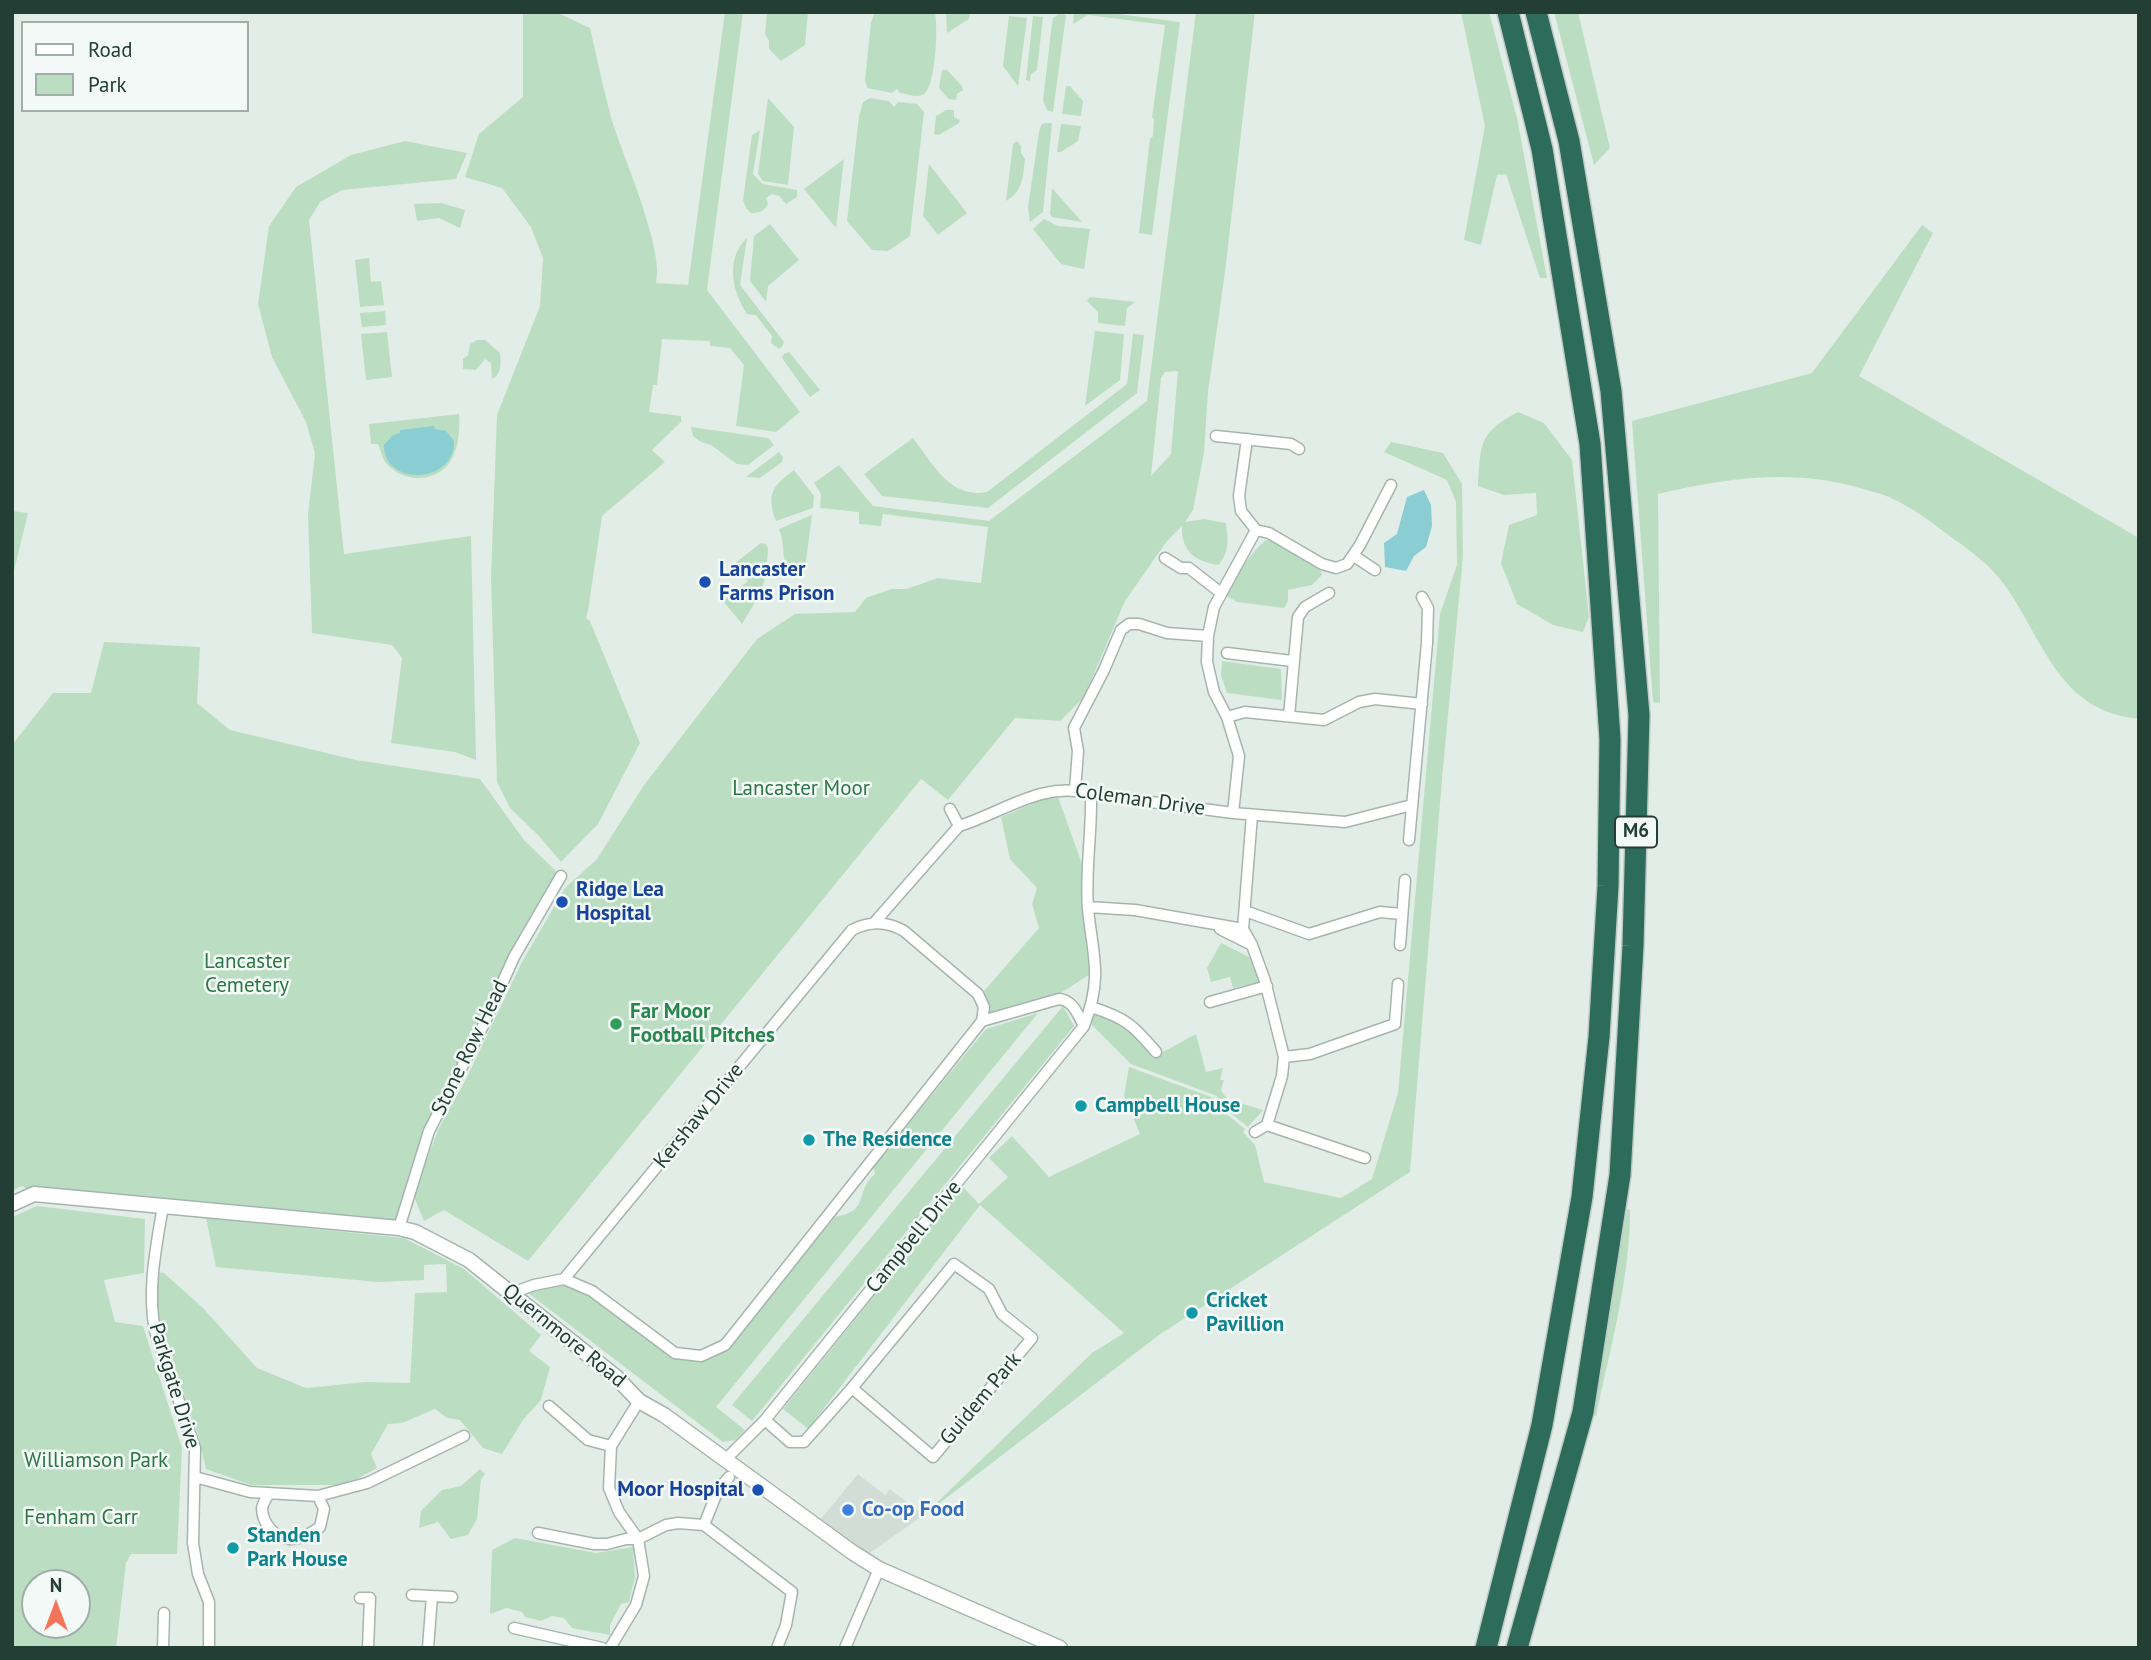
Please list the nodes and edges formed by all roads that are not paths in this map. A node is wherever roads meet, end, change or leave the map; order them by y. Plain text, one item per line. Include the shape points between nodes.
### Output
1 (1508, 12) edge
2 (1535, 12) edge
3 (1216, 436) dead end
4 (1247, 439) junction
5 (1299, 449) dead end
6 (1391, 485) dead end
7 (1256, 530) junction
8 (1354, 556) junction
9 (1165, 558) dead end
10 (1375, 570) dead end
11 (1221, 593) junction
12 (1329, 593) dead end
13 (1422, 597) dead end
14 (1208, 636) junction
15 (1227, 653) dead end
16 (1292, 661) junction
17 (1422, 704) junction
18 (1289, 716) junction
19 (1227, 718) junction
20 (1075, 790) junction
21 (1091, 794) junction
22 (1412, 805) junction
23 (950, 809) dead end
24 (1233, 813) junction
25 (1252, 815) junction
26 (959, 826) junction
27 (1409, 840) dead end
28 (561, 876) dead end
29 (1405, 880) dead end
30 (1088, 907) junction
31 (1245, 911) junction
32 (1402, 914) junction
33 (1205, 922) junction
34 (874, 923) junction
35 (1243, 929) junction
36 (1252, 945) junction
37 (1400, 945) dead end
38 (1398, 984) dead end
39 (1266, 986) junction
40 (1210, 1002) dead end
41 (1091, 1007) junction
42 (982, 1021) junction
43 (1084, 1026) junction
44 (1156, 1052) dead end
45 (1284, 1057) junction
46 (1267, 1125) junction
47 (1255, 1132) dead end
48 (1365, 1158) dead end
49 (12, 1204) edge
50 (163, 1206) junction
51 (399, 1228) junction
52 (564, 1279) junction
53 (512, 1293) junction
54 (852, 1388) junction
55 (639, 1401) junction
56 (549, 1406) dead end
57 (765, 1420) junction
58 (464, 1436) dead end
59 (611, 1446) junction
60 (726, 1459) junction
61 (195, 1477) junction
62 (729, 1477) dead end
63 (269, 1493) junction
64 (318, 1496) junction
65 (704, 1525) junction
66 (538, 1533) dead end
67 (638, 1539) junction
68 (879, 1569) junction
69 (412, 1595) dead end
70 (432, 1596) junction
71 (452, 1597) dead end
72 (360, 1598) dead end
73 (164, 1613) dead end
74 (514, 1628) dead end
75 (163, 1648) edge
76 (209, 1648) edge
77 (368, 1648) edge
78 (428, 1648) edge
79 (602, 1648) edge
80 (610, 1648) edge
81 (777, 1648) edge
82 (845, 1648) edge
83 (1060, 1648) edge
84 (1486, 1648) edge
85 (1517, 1648) edge

1 - 84 highway, M6 via 1542,149 1590,444 1610,740 1599,1037 1582,1197 1542,1425
2 - 85 highway, M6 via 1569,141 1611,391 1639,715 1633,946 1620,1175 1583,1412
3 - 4 street
4 - 5 street
4 - 7 street via 1239,496 1241,512
6 - 8 street
7 - 8 street via 1336,568
7 - 11 street
8 - 10 street
9 - 11 street via 1189,568
11 - 14 street via 1213,607
12 - 16 street via 1300,612
13 - 17 street via 1428,608
14 - 19 street via 1207,662
14 - 20 street via 1167,633 1139,624 1121,630 1074,728 1078,751
15 - 16 street
16 - 18 street
17 - 18 street via 1375,699 1324,720
17 - 22 street
18 - 19 street via 1245,712
19 - 24 street via 1238,756
20 - 21 street, Coleman Drive
20 - 26 street, Coleman Drive via 1034,794
21 - 24 street, Coleman Drive
21 - 30 street, Campbell Drive
22 - 25 street, Coleman Drive via 1345,822
22 - 27 street
23 - 26 street
24 - 25 street, Coleman Drive
25 - 31 street
26 - 34 street, Coleman Drive
28 - 51 street, Stone Row Head via 514,957 429,1131
29 - 32 street
30 - 33 street
30 - 41 street, Campbell Drive via 1097,976
31 - 32 street via 1309,934 1380,912
31 - 35 street
32 - 37 street
33 - 35 street
33 - 36 street
34 - 42 street via 890,923 904,931 978,994 984,1007
34 - 52 street, Kershaw Drive via 852,930
35 - 36 street
36 - 39 street
38 - 45 street via 1395,1024 1310,1054
39 - 40 street
39 - 45 street
41 - 43 street, Campbell Drive
41 - 44 street via 1133,1026
42 - 43 street via 1066,999
42 - 52 street via 725,1345 701,1356 675,1353 592,1291
43 - 57 street, Campbell Drive
45 - 46 street
46 - 47 street
46 - 48 street
49 - 50 street, Quernmore Road via 34,1194
50 - 51 street, Quernmore Road
50 - 61 street, Parkgate Drive via 152,1265 152,1319 195,1448
51 - 53 street, Quernmore Road via 469,1260
52 - 53 street
53 - 55 street, Quernmore Road
54 - 54 street, Guidem Park via 954,1264 989,1289 1002,1314 1032,1338 933,1457
54 - 57 street, Guidem Park via 804,1442 790,1442
55 - 59 street
55 - 60 street, Quernmore Road
56 - 59 street via 588,1440
57 - 60 street, Campbell Drive
58 - 64 street via 366,1483
59 - 67 street via 609,1488
60 - 68 street, Quernmore Road
61 - 63 street
61 - 76 street, Parkgate Drive via 193,1544 209,1602
62 - 65 street via 718,1490
63 - 64 street
63 - 64 street via 262,1507 265,1523 289,1539 308,1536 320,1527 324,1509
65 - 67 street via 666,1525
65 - 81 street via 792,1592
66 - 67 street via 594,1544
67 - 80 street via 644,1576 636,1605
68 - 82 street
68 - 83 street, Quernmore Road
69 - 70 street
70 - 71 street
70 - 78 street
72 - 77 street via 370,1598
73 - 75 street
74 - 79 street

